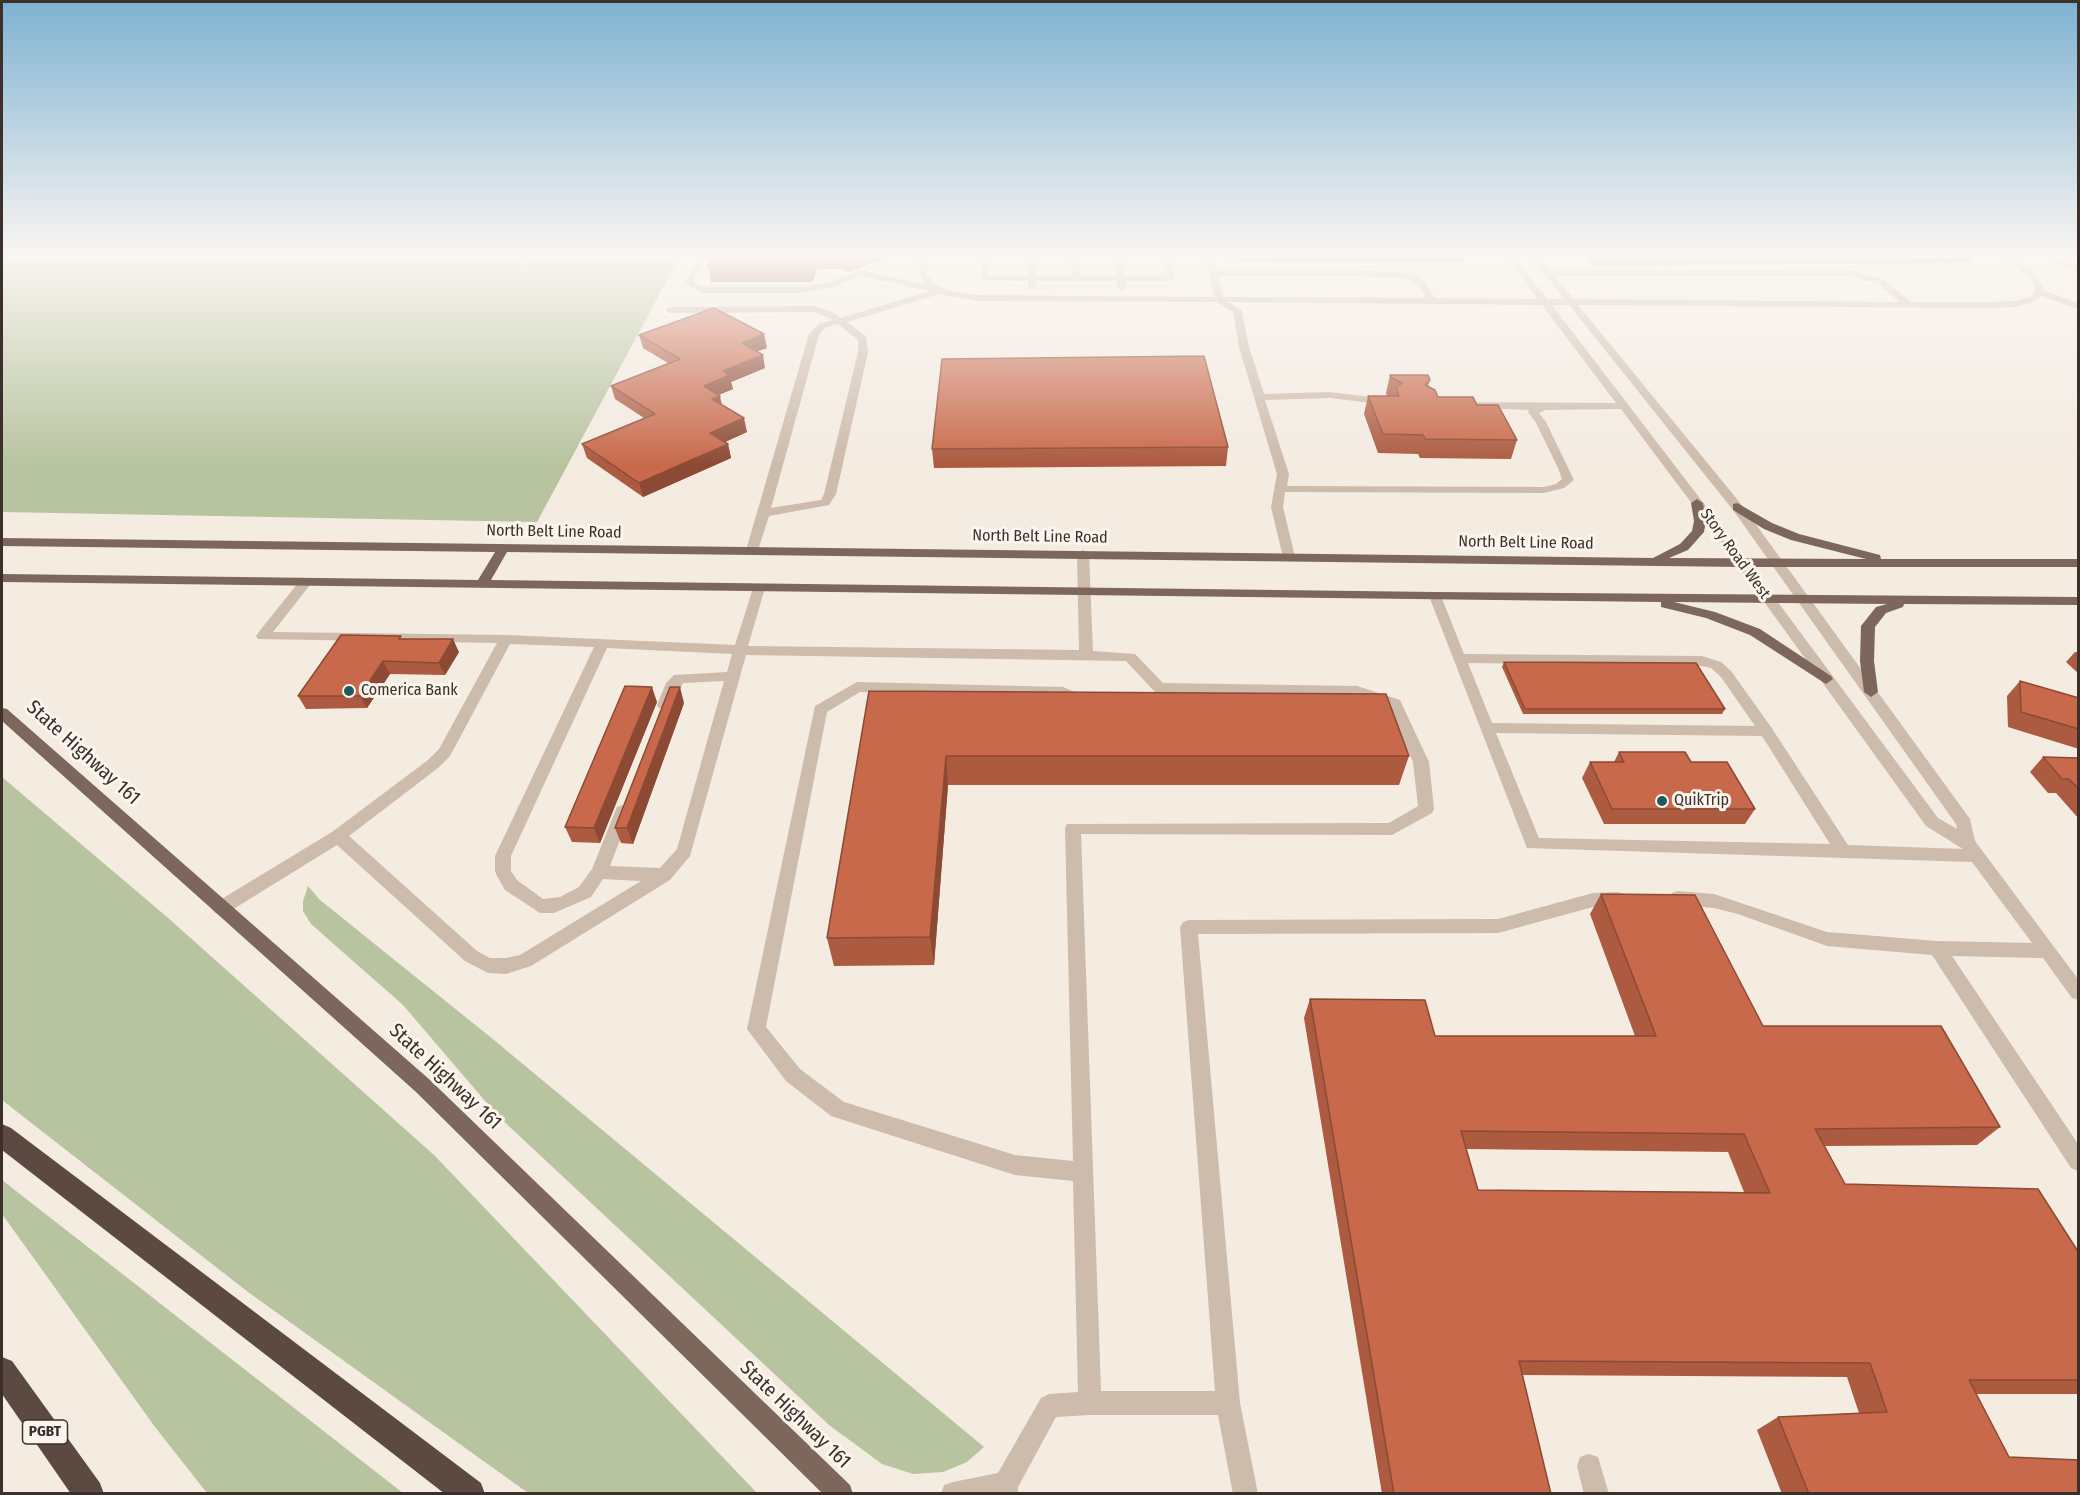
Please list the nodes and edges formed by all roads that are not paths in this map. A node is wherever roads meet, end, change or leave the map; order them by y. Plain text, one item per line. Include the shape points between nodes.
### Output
1 (823, 326) edge
2 (846, 326) edge
3 (1240, 326) edge
4 (1562, 326) edge
5 (1591, 326) edge
6 (1260, 397) junction
7 (1390, 402) edge
8 (1439, 403) edge
9 (1624, 406) junction
10 (1543, 407) junction
11 (1280, 489) junction
12 (1697, 503) junction
13 (1737, 507) junction
14 (764, 513) junction
15 (2, 539) edge
16 (503, 548) junction
17 (752, 550) junction
18 (1083, 554) junction
19 (1289, 557) junction
20 (1652, 561) junction
21 (1742, 563) junction
22 (1778, 563) junction
23 (2079, 563) edge
24 (1899, 564) junction
25 (6, 580) edge
26 (307, 581) junction
27 (482, 584) junction
28 (759, 588) junction
29 (1084, 592) junction
30 (1435, 597) junction
31 (1609, 598) junction
32 (1768, 599) junction
33 (1805, 600) junction
34 (1909, 600) junction
35 (2079, 602) edge
36 (507, 639) junction
37 (603, 642) junction
38 (740, 650) junction
39 (1086, 655) junction
40 (1459, 658) junction
41 (733, 676) junction
42 (1826, 679) junction
43 (1159, 688) junction
44 (1871, 692) junction
45 (1141, 694) edge
46 (1098, 704) edge
47 (2, 713) edge
48 (660, 716) edge
49 (1487, 728) junction
50 (1766, 731) junction
51 (631, 792) edge
52 (338, 836) junction
53 (1971, 850) junction
54 (1843, 851) junction
55 (599, 872) junction
56 (664, 874) junction
57 (1661, 897) edge
58 (1638, 898) edge
59 (221, 908) junction
60 (1937, 948) junction
61 (2048, 951) junction
62 (2079, 992) edge
63 (2, 1136) edge
64 (2079, 1161) edge
65 (1083, 1172) junction
66 (2, 1371) edge
67 (1090, 1403) junction
68 (1228, 1403) junction
69 (1589, 1466) dead end
70 (1006, 1489) edge
71 (89, 1494) edge
72 (470, 1494) edge
73 (841, 1494) edge
74 (953, 1494) edge
75 (1246, 1494) edge
76 (1597, 1494) edge

1 - 14 street via 814,334
2 - 14 street via 863,339 863,352 830,494 825,503
3 - 6 street
4 - 9 street, Story Road West
5 - 13 street, Story Road West
6 - 7 street via 1330,395
6 - 11 street via 1283,474
8 - 10 street
9 - 10 street
9 - 12 street, Story Road West
10 - 11 street via 1533,412 1564,468 1568,480 1560,486 1544,490
11 - 19 street via 1277,507
12 - 20 main road via 1701,520 1693,539 1672,554
12 - 21 street, Story Road West
13 - 22 street, Story Road West
13 - 24 main road via 1795,537
14 - 17 street
15 - 16 main road, North Belt Line Road
16 - 17 main road, North Belt Line Road
16 - 27 main road
17 - 18 main road, North Belt Line Road
18 - 19 main road, North Belt Line Road
18 - 29 street
19 - 20 main road, North Belt Line Road
20 - 21 main road, North Belt Line Road
21 - 22 main road, North Belt Line Road
21 - 32 street, Story Road West
22 - 24 main road, North Belt Line Road
22 - 33 street, Story Road West
23 - 24 main road, North Belt Line Road
25 - 26 main road
26 - 27 main road
26 - 36 street via 263,636
27 - 28 main road
28 - 29 main road
28 - 38 street
29 - 30 main road
29 - 39 street
30 - 31 main road
30 - 40 street
31 - 32 main road
31 - 42 main road via 1664,604 1710,615 1755,632
32 - 33 main road
32 - 42 street, Story Road West
33 - 34 main road
33 - 44 street, Story Road West
34 - 35 main road
34 - 44 main road via 1881,610 1868,626
36 - 37 street
36 - 52 street via 445,752
37 - 38 street
37 - 55 street via 503,856 503,871 511,885 540,906 554,906 585,892
38 - 39 street
38 - 41 street
39 - 43 street via 1130,657
40 - 49 street
40 - 50 street via 1702,661 1716,665 1726,674
41 - 48 street via 679,678 673,683
41 - 56 street via 684,852
42 - 53 street, Story Road West via 1932,822
43 - 45 street
43 - 65 street via 1357,691 1395,703 1421,762 1426,809 1392,829 1073,828
44 - 53 street, Story Road West via 1964,823
46 - 65 street via 1058,690 856,687 820,710 756,1029 793,1075 838,1109 1015,1165
47 - 59 main road, State Highway 161
49 - 50 street
49 - 54 street via 1533,844
50 - 54 street
51 - 55 street
52 - 56 street via 471,956 488,965 525,961
52 - 59 street
53 - 54 street
53 - 61 street, Story Road West
55 - 56 street
57 - 60 street via 1714,901 1827,939
58 - 68 street via 1593,900 1498,926 1189,927
59 - 73 main road, State Highway 161 via 423,1086
60 - 61 street
60 - 64 street
61 - 62 street, Story Road West
63 - 72 highway
65 - 67 street
66 - 71 highway, PGBT
67 - 68 street
67 - 70 street via 1049,1406
68 - 75 street
69 - 76 street
70 - 74 street

